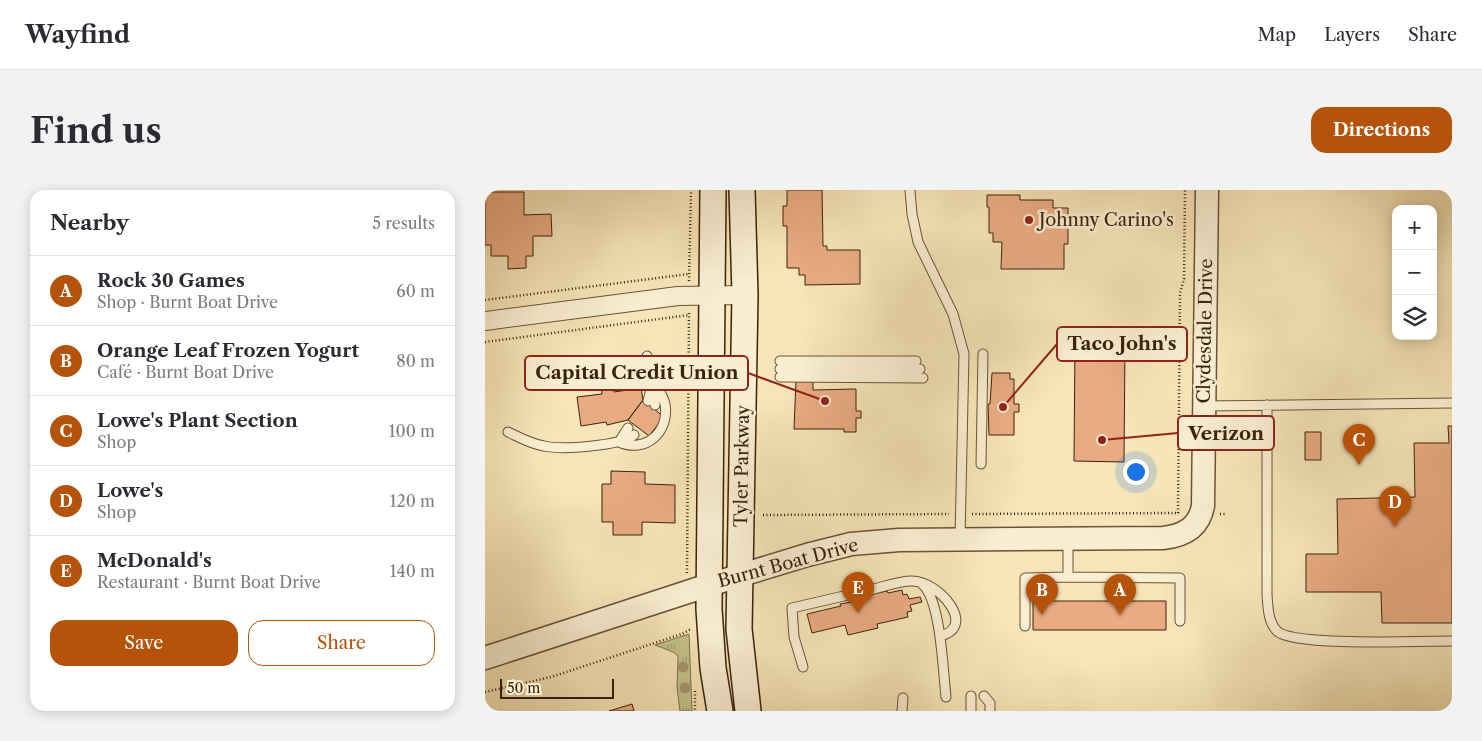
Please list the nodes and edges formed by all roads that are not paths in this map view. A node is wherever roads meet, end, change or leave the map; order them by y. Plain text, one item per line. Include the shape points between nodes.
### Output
1 (713, 190) edge
2 (743, 190) edge
3 (751, 190) edge
4 (910, 190) edge
5 (1207, 190) edge
6 (745, 226) junction
7 (711, 295) junction
8 (745, 295) junction
9 (485, 322) edge
10 (983, 354) dead end
11 (647, 356) dead end
12 (780, 369) joint
13 (653, 380) junction
14 (652, 403) dead end
15 (1452, 404) edge
16 (1267, 405) junction
17 (1205, 406) junction
18 (508, 432) dead end
19 (631, 432) dead end
20 (619, 442) junction
21 (981, 464) dead end
22 (1068, 537) junction
23 (1163, 538) joint
24 (960, 540) junction
25 (739, 575) junction
26 (1068, 577) junction
27 (920, 582) junction
28 (709, 585) junction
29 (1180, 621) dead end
30 (1025, 626) dead end
31 (939, 636) junction
32 (1452, 641) edge
33 (485, 658) edge
34 (803, 667) dead end
35 (971, 696) dead end
36 (984, 696) dead end
37 (946, 697) dead end
38 (903, 698) dead end
39 (720, 711) edge
40 (748, 711) edge
41 (903, 711) edge
42 (971, 711) edge
43 (990, 711) edge

1 - 7 main road, Tyler Parkway
2 - 6 main road, Tyler Parkway
3 - 6 main road
4 - 24 lane via 918,242 953,314 964,354
5 - 17 street, Clydesdale Drive
6 - 8 main road, Tyler Parkway
7 - 8 street
7 - 9 street via 678,296
7 - 28 main road, Tyler Parkway
8 - 25 main road, Tyler Parkway
10 - 21 lane
11 - 13 lane
12 - 12 lane via 920,370
13 - 14 lane
13 - 20 lane via 665,403 664,422 645,445
15 - 16 lane
16 - 17 lane
16 - 32 lane via 1267,595 1271,623 1278,632 1316,641
17 - 23 street, Clydesdale Drive via 1202,514 1190,530
18 - 20 lane via 536,444 557,448
19 - 20 lane
22 - 23 street, Burnt Boat Drive
22 - 24 street, Burnt Boat Drive
22 - 26 lane
24 - 25 street, Burnt Boat Drive via 851,544
25 - 28 street, Burnt Boat Drive
25 - 40 main road, Tyler Parkway via 739,629
26 - 29 lane via 1180,578
26 - 30 lane via 1025,578
27 - 31 lane via 931,596
27 - 31 lane via 943,594 954,610 952,628
27 - 34 lane via 908,581 792,608 793,637
28 - 33 street, Burnt Boat Drive
28 - 39 main road, Tyler Parkway via 710,633
31 - 37 lane
35 - 42 lane
36 - 43 lane via 990,703
38 - 41 lane

